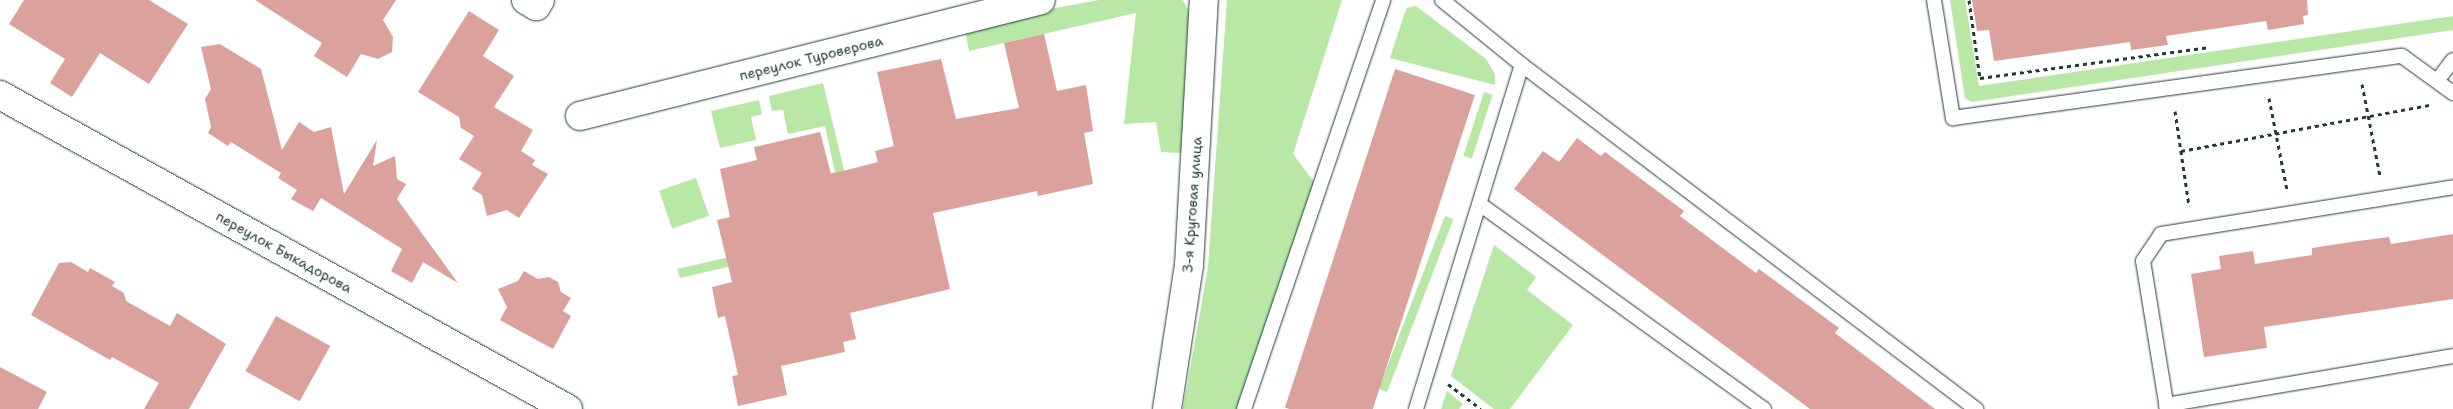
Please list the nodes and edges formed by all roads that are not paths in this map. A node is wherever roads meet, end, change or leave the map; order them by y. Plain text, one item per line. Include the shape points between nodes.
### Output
1 (1041, 0) edge
2 (1204, 0) edge
3 (1383, 0) edge
4 (1442, 0) edge
5 (1934, 0) edge
6 (2453, 60) edge
7 (1522, 65) junction
8 (2445, 87) edge
9 (0, 95) edge
10 (580, 116) dead end
11 (2453, 188) edge
12 (1481, 206) junction
13 (2453, 356) edge
14 (2167, 407) edge
15 (568, 409) edge
16 (1167, 409) edge
17 (1244, 409) edge
18 (1416, 409) edge
19 (1764, 409) edge
20 (1976, 409) edge

1 - 10 street, переулок Туроверова
2 - 16 street, 3-я Круговая улица via 1189,265
3 - 17 lane
4 - 7 lane
5 - 8 lane via 1953,118 2402,56
6 - 8 lane
7 - 12 lane
7 - 20 lane
9 - 15 street, переулок Быкадорова
11 - 14 lane via 2161,234 2143,261
12 - 18 lane
12 - 19 lane
13 - 14 lane

